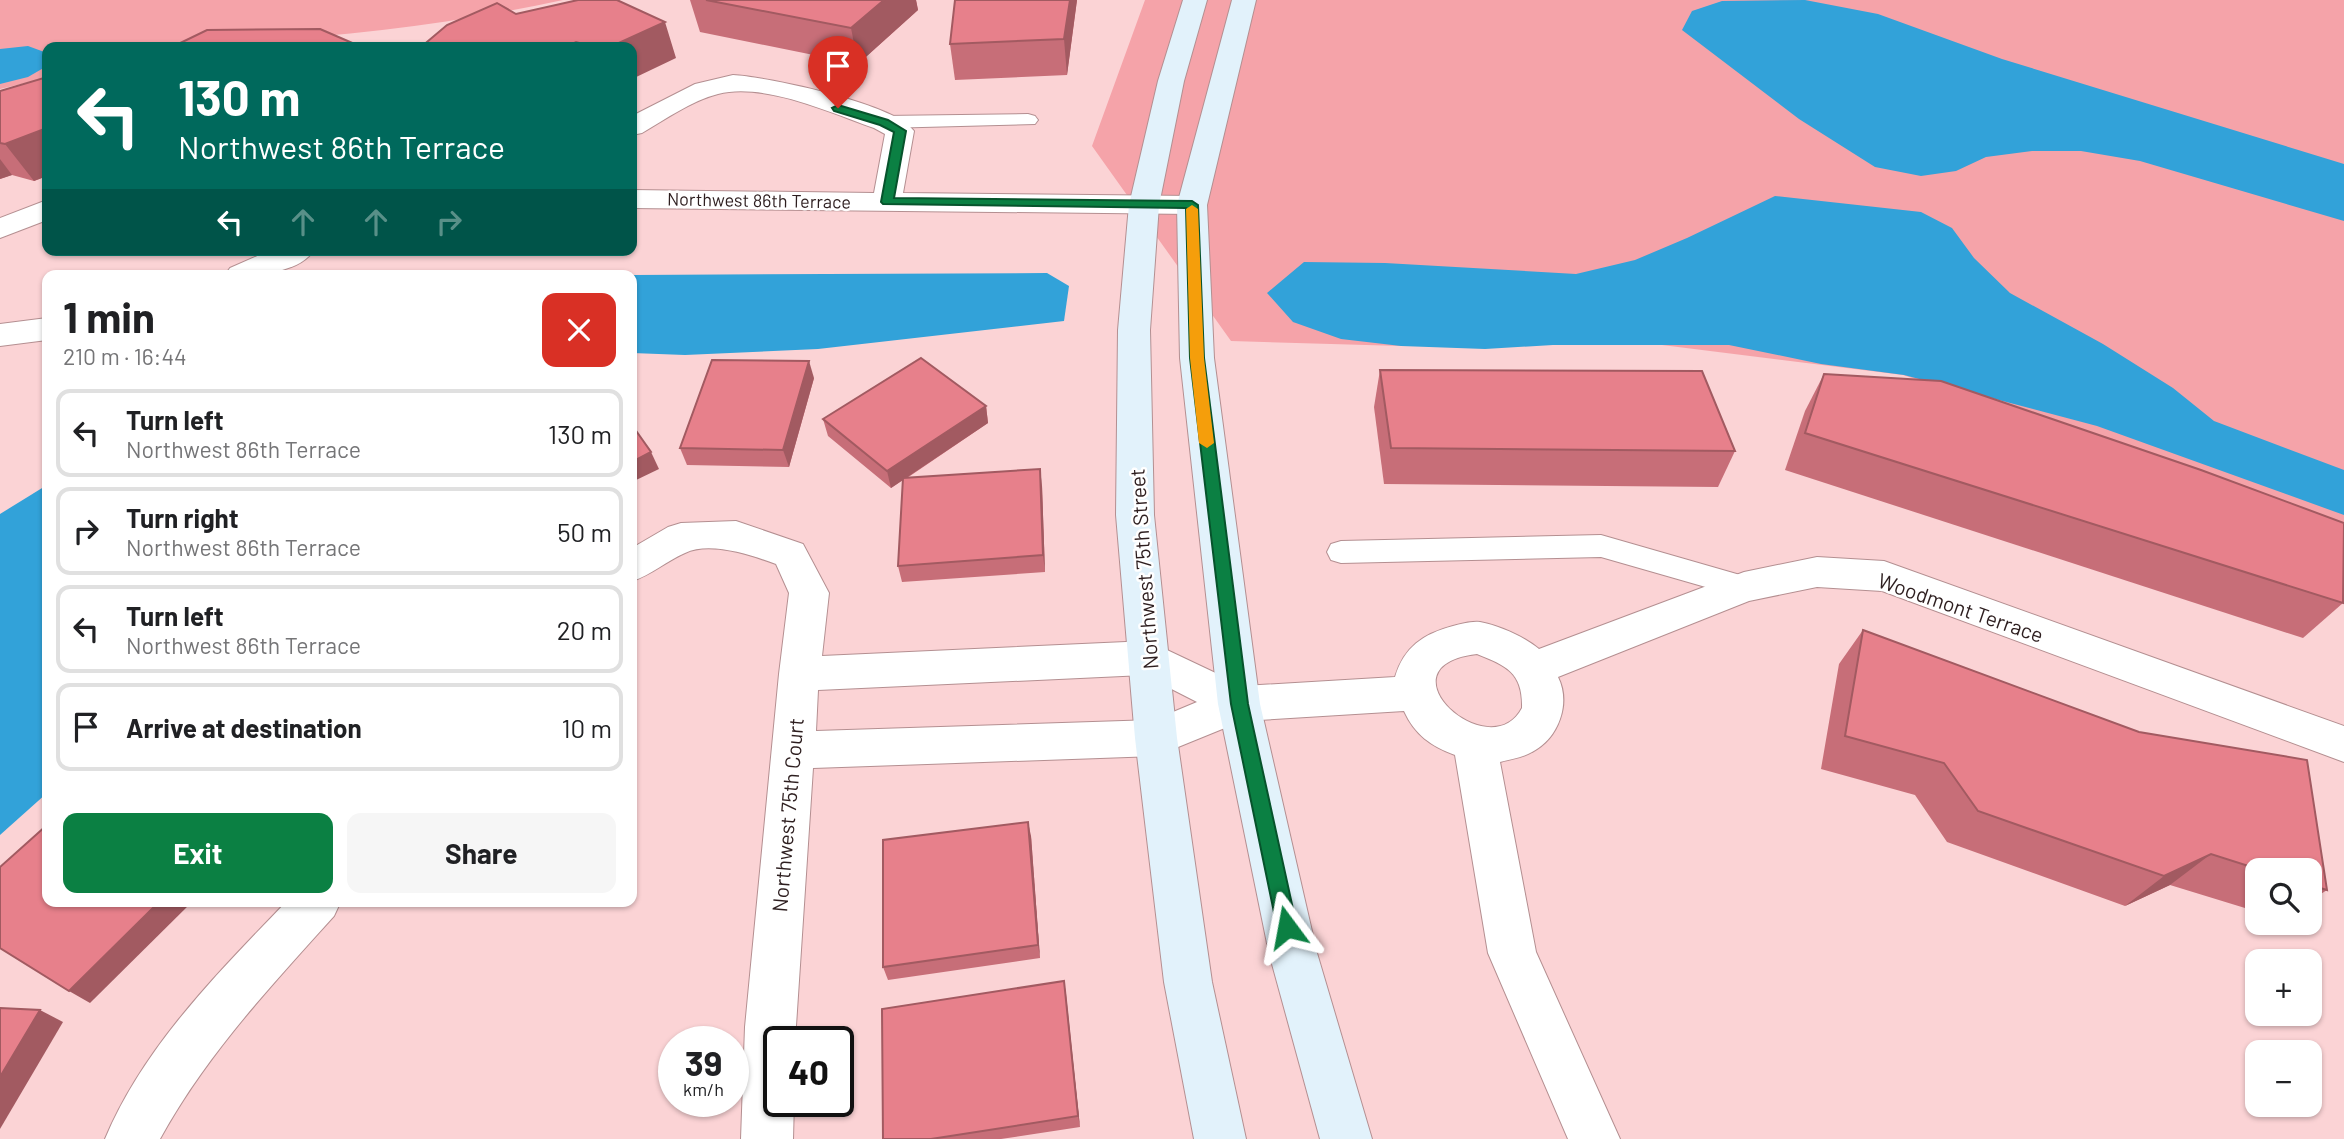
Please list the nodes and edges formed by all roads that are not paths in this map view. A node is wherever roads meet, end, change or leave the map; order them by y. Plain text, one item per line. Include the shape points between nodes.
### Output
1 (1195, 0) edge
2 (1244, 0) edge
3 (1028, 120) dead end
4 (884, 122) junction
5 (637, 124) edge
6 (637, 199) edge
7 (887, 202) junction
8 (1144, 205) junction
9 (1192, 205) junction
10 (42, 211) edge
11 (0, 229) edge
12 (285, 256) edge
13 (253, 270) edge
14 (42, 330) edge
15 (0, 335) edge
16 (1341, 552) dead end
17 (637, 563) edge
18 (1744, 587) junction
19 (1148, 658) junction
20 (1535, 668) junction
21 (799, 674) junction
22 (1416, 693) junction
23 (1239, 704) junction
24 (1156, 738) junction
25 (1475, 744) junction
26 (2344, 744) edge
27 (793, 750) junction
28 (312, 907) edge
29 (131, 1139) edge
30 (767, 1139) edge
31 (1220, 1139) edge
32 (1346, 1139) edge
33 (1594, 1139) edge

1 - 8 street, Northwest 75th Street via 1171,81
2 - 9 street
3 - 4 lane
4 - 5 street via 743,83 716,86
4 - 7 street via 901,131
6 - 7 street, Northwest 86th Terrace
7 - 8 street, Northwest 86th Terrace
8 - 9 street, Northwest 86th Terrace
8 - 19 street, Northwest 75th Street via 1134,330 1135,502
9 - 23 street via 1197,358
10 - 11 street
12 - 13 street
14 - 15 street
16 - 18 lane via 1601,546
17 - 21 street, Northwest 75th Court via 681,537 736,534 790,554 809,593
18 - 20 street, Woodmont Terrace
18 - 26 street, Woodmont Terrace via 1817,572 1884,576
19 - 21 street
19 - 23 street
19 - 24 street, Northwest 75th Street
20 - 22 street via 1499,643 1457,639 1424,658
20 - 25 street via 1545,701 1531,731 1506,743
21 - 27 street, Northwest 75th Court
22 - 23 street
22 - 25 street via 1437,726
23 - 24 street
23 - 32 street via 1293,953
24 - 27 street
24 - 31 street, Northwest 75th Street via 1188,982
25 - 33 street via 1512,953
27 - 30 street, Northwest 75th Court via 770,1027
28 - 29 street via 217,1010 163,1083

